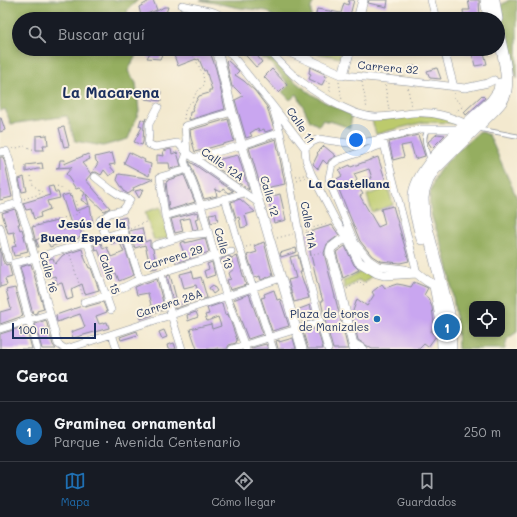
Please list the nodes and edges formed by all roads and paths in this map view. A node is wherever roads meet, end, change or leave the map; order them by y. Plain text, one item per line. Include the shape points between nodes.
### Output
1 (363, 0) edge
2 (431, 0) edge
3 (486, 0) edge
4 (494, 0) edge
5 (182, 5) joint
6 (180, 12) edge
7 (214, 12) edge
8 (360, 12) edge
9 (434, 12) edge
10 (488, 12) edge
11 (495, 12) edge
12 (194, 56) edge
13 (224, 56) edge
14 (227, 56) edge
15 (275, 56) edge
16 (299, 56) edge
17 (347, 56) edge
18 (446, 56) edge
19 (495, 56) edge
20 (502, 56) edge
21 (327, 69) junction
22 (340, 74) junction
23 (361, 77) junction
24 (384, 79) junction
25 (494, 80) dead end
26 (407, 81) junction
27 (454, 87) junction
28 (330, 101) junction
29 (497, 101) junction
30 (272, 105) junction
31 (158, 106) dead end
32 (343, 107) junction
33 (232, 112) junction
34 (412, 113) junction
35 (390, 116) junction
36 (369, 117) junction
37 (466, 125) junction
38 (185, 126) junction
39 (429, 128) junction
40 (280, 132) junction
41 (517, 136) edge
42 (243, 145) junction
43 (305, 148) junction
44 (35, 150) dead end
45 (3, 151) edge
46 (187, 152) junction
47 (194, 158) junction
48 (430, 162) junction
49 (188, 169) junction
50 (312, 175) junction
51 (31, 176) dead end
52 (95, 177) dead end
53 (290, 180) junction
54 (57, 186) dead end
55 (244, 193) junction
56 (225, 198) junction
57 (18, 200) junction
58 (260, 204) junction
59 (201, 205) junction
60 (0, 208) edge
61 (79, 214) junction
62 (165, 216) junction
63 (148, 221) dead end
64 (0, 227) edge
65 (27, 228) junction
66 (124, 231) junction
67 (209, 233) junction
68 (106, 237) junction
69 (348, 239) junction
70 (172, 240) junction
71 (271, 240) junction
72 (87, 242) junction
73 (155, 245) dead end
74 (68, 248) junction
75 (240, 249) junction
76 (330, 249) junction
77 (231, 251) dead end
78 (215, 256) junction
79 (304, 257) junction
80 (35, 258) junction
81 (11, 261) junction
82 (378, 270) junction
83 (161, 273) junction
84 (417, 273) junction
85 (281, 278) junction
86 (140, 279) junction
87 (439, 287) junction
88 (252, 288) junction
89 (341, 293) junction
90 (106, 296) junction
91 (226, 296) junction
92 (84, 302) joint
93 (111, 310) dead end
94 (346, 312) junction
95 (50, 314) junction
96 (171, 315) junction
97 (29, 320) junction
98 (319, 320) junction
99 (0, 330) edge
100 (297, 330) junction
101 (112, 334) junction
102 (270, 338) junction
103 (353, 345) edge
104 (245, 347) edge
105 (37, 349) edge
106 (65, 349) edge
107 (117, 349) edge
108 (182, 349) edge
109 (232, 349) edge
110 (273, 349) edge
111 (302, 349) edge
112 (328, 349) edge
113 (364, 349) edge
114 (443, 349) edge
115 (451, 349) edge

1 - 8 street
2 - 9 street
3 - 10 main road
4 - 11 main road
5 - 6 path
5 - 7 street
12 - 38 path via 203,74 204,85 185,110
13 - 33 street, Calle 12
14 - 30 street, Calle 11
15 - 28 street via 302,83
16 - 21 street, Carrera 32
17 - 22 street
18 - 27 street
19 - 29 main road via 500,85
20 - 29 main road via 506,91
21 - 22 street, Carrera 32
21 - 28 path
22 - 23 street, Carrera 32
22 - 32 path
23 - 24 street, Carrera 32
23 - 36 path
24 - 26 street, Carrera 32
24 - 35 path
25 - 27 street, Carrera 32 via 465,88
26 - 27 street, Carrera 32
26 - 34 path
27 - 37 path via 454,98 464,106 456,111
28 - 32 street
29 - 37 main road
30 - 40 street, Calle 11A
30 - 43 street, Calle 11
31 - 46 street via 149,124 148,144 155,147 177,143
32 - 36 street
33 - 38 street
33 - 42 street, Calle 12
34 - 35 street
34 - 37 street via 431,113
35 - 36 street
37 - 39 street
37 - 41 lane
37 - 48 main road
37 - 87 main road via 434,170 424,191 424,216
38 - 46 street, Calle 12A
39 - 43 street via 363,143 319,139
39 - 48 lane via 425,143
40 - 42 street
40 - 53 street, Calle 11A
42 - 47 street
42 - 58 street, Calle 12
43 - 50 street, Calle 11 via 306,160
44 - 45 path via 24,146
45 - 57 street, Calle 16 via 10,162
46 - 47 street, Calle 12A
46 - 49 street, Calle 13 via 184,160
47 - 55 street, Calle 12A
48 - 87 main road via 416,186 414,206
49 - 59 street, Calle 13
49 - 62 street via 160,177
50 - 53 path
50 - 53 path
50 - 69 street, Calle 11
51 - 57 path via 33,186 43,193
52 - 68 street via 130,200 123,210 110,213 100,220
53 - 79 street, Calle 11A
54 - 61 path via 69,192
55 - 56 street
55 - 58 street, Calle 12A
56 - 59 street
56 - 75 street
57 - 60 street
57 - 65 street, Calle 16
58 - 71 street, Calle 12
59 - 62 street
59 - 67 street, Calle 13
61 - 65 path
61 - 72 path
62 - 70 street
63 - 66 path
64 - 81 street
65 - 80 street, Calle 16
66 - 68 street
66 - 86 street
67 - 70 street
67 - 78 street, Calle 13
68 - 72 street
69 - 76 street
69 - 82 street via 359,262
70 - 73 street
71 - 75 path
71 - 85 street, Calle 12
72 - 74 street
72 - 90 street, Calle 15
74 - 80 street
74 - 92 path
75 - 88 street
76 - 79 path
76 - 89 street
77 - 78 street, Carrera 29
78 - 83 street, Carrera 29
78 - 91 street, Calle 13
79 - 98 street, Calle 11A
80 - 81 street
80 - 95 street, Calle 16
81 - 97 street
82 - 84 street via 384,275
82 - 84 street via 355,243 350,233 331,186 329,171 332,164 338,160 384,144
82 - 89 path via 362,284 360,282
83 - 86 street, Carrera 29
83 - 96 street
84 - 87 street
85 - 88 street, Carrera 28A
85 - 100 street, Calle 12
86 - 90 street, Carrera 29
87 - 114 main road
87 - 115 main road via 450,321
88 - 91 street, Carrera 28A
88 - 102 street
89 - 94 street
90 - 92 street, Carrera 29
90 - 93 street, Calle 15
91 - 96 street, Carrera 28A
91 - 104 street, Calle 13
94 - 98 path
94 - 103 street
95 - 97 street
95 - 106 street, Calle 16 via 58,344
96 - 101 street, Carrera 28A
96 - 108 street
97 - 99 street
97 - 105 street
98 - 100 street
98 - 112 street, Calle 11A
100 - 102 street
100 - 111 street, Calle 12
101 - 106 street, Carrera 28A
101 - 107 street
102 - 104 street
102 - 110 street
103 - 113 street
104 - 109 street

